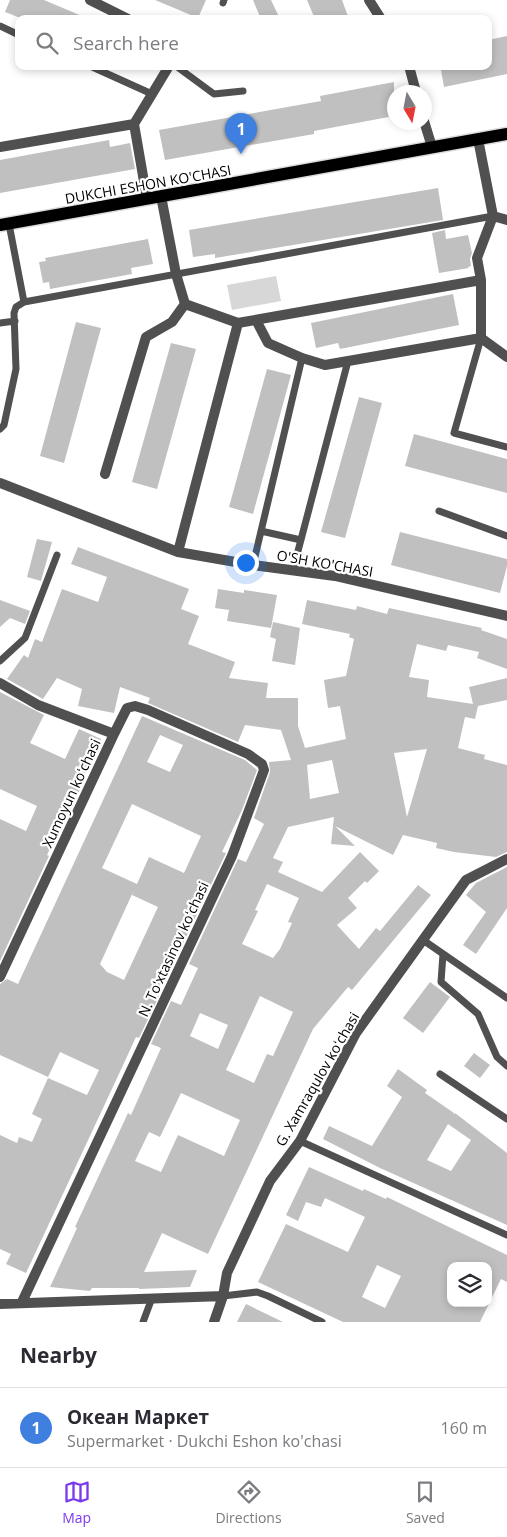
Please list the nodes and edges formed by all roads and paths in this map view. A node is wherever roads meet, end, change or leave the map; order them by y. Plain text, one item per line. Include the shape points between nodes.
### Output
1 (90, 0) edge
2 (369, 0) edge
3 (120, 15) edge
4 (378, 15) edge
5 (0, 26) edge
6 (15, 32) edge
7 (99, 70) edge
8 (167, 70) edge
9 (181, 70) edge
10 (410, 70) edge
11 (414, 85) edge
12 (243, 91) dead end
13 (152, 94) junction
14 (134, 124) junction
15 (427, 130) edge
16 (507, 134) edge
17 (478, 139) junction
18 (432, 147) junction
19 (0, 148) edge
20 (161, 196) junction
21 (148, 199) junction
22 (492, 216) junction
23 (507, 220) edge
24 (4, 225) edge
25 (176, 274) junction
26 (481, 280) junction
27 (24, 302) junction
28 (185, 304) junction
29 (256, 320) junction
30 (14, 321) junction
31 (0, 323) edge
32 (238, 324) junction
33 (481, 338) junction
34 (507, 356) edge
35 (302, 358) junction
36 (348, 361) junction
37 (0, 429) edge
38 (507, 448) edge
39 (105, 474) dead end
40 (0, 483) edge
41 (439, 511) dead end
42 (261, 531) junction
43 (507, 536) edge
44 (301, 540) junction
45 (178, 552) junction
46 (57, 555) dead end
47 (253, 565) junction
48 (293, 570) junction
49 (507, 616) edge
50 (0, 661) edge
51 (0, 683) edge
52 (114, 734) junction
53 (507, 859) edge
54 (423, 940) junction
55 (443, 954) junction
56 (0, 978) edge
57 (507, 998) edge
58 (507, 1066) edge
59 (440, 1074) dead end
60 (507, 1119) edge
61 (300, 1141) junction
62 (507, 1235) edge
63 (224, 1296) junction
64 (152, 1298) junction
65 (22, 1302) junction
66 (0, 1304) edge
67 (144, 1322) edge
68 (214, 1322) edge
69 (322, 1322) edge

1 - 3 street
2 - 4 street
5 - 6 lane
7 - 13 lane
8 - 13 street
9 - 12 lane via 214,94
10 - 11 street
13 - 14 street
14 - 19 street
14 - 21 street
15 - 18 street
16 - 17 main road, DUKCHI ESHON KO'CHASI
17 - 18 main road, DUKCHI ESHON KO'CHASI
17 - 22 street
18 - 20 main road, DUKCHI ESHON KO'CHASI
20 - 21 main road, DUKCHI ESHON KO'CHASI
20 - 25 street
21 - 24 main road, DUKCHI ESHON KO'CHASI
22 - 23 street
22 - 25 lane
22 - 26 street via 477,258
24 - 27 lane
25 - 27 lane
25 - 28 street
26 - 29 street
26 - 33 street
27 - 30 lane via 16,307
28 - 32 street
28 - 39 street via 172,322 146,337
29 - 32 street
29 - 35 street via 268,343
30 - 31 lane
30 - 37 lane via 16,369 4,425
32 - 45 street
33 - 34 street
33 - 36 street
33 - 38 lane via 454,433
35 - 36 street via 325,365
35 - 42 lane
36 - 44 lane
40 - 45 street, O'SH KO'CHASI
41 - 43 lane
42 - 44 lane
42 - 47 lane
44 - 48 lane
45 - 47 street, O'SH KO'CHASI
46 - 50 lane via 25,638
47 - 48 street, O'SH KO'CHASI
48 - 49 street, O'SH KO'CHASI via 335,576
51 - 52 street, Xumoyun koʻchasi via 38,705
52 - 56 street, Xumoyun koʻchasi
52 - 65 street, N. Toʻxtasinov koʻchasi via 127,708 135,706 248,754 262,764 264,770 232,856
53 - 54 street, G. Xamraqulov koʻchasi via 466,880
54 - 55 lane
54 - 61 street, G. Xamraqulov koʻchasi via 356,1033
55 - 57 lane
55 - 58 lane via 441,982 478,1014 497,1057
59 - 60 lane
61 - 62 lane
61 - 63 street, G. Xamraqulov koʻchasi via 270,1182 227,1273
63 - 64 street
63 - 68 street, G. Xamraqulov koʻchasi
63 - 69 lane via 257,1292
64 - 65 street
64 - 67 lane
65 - 66 street

